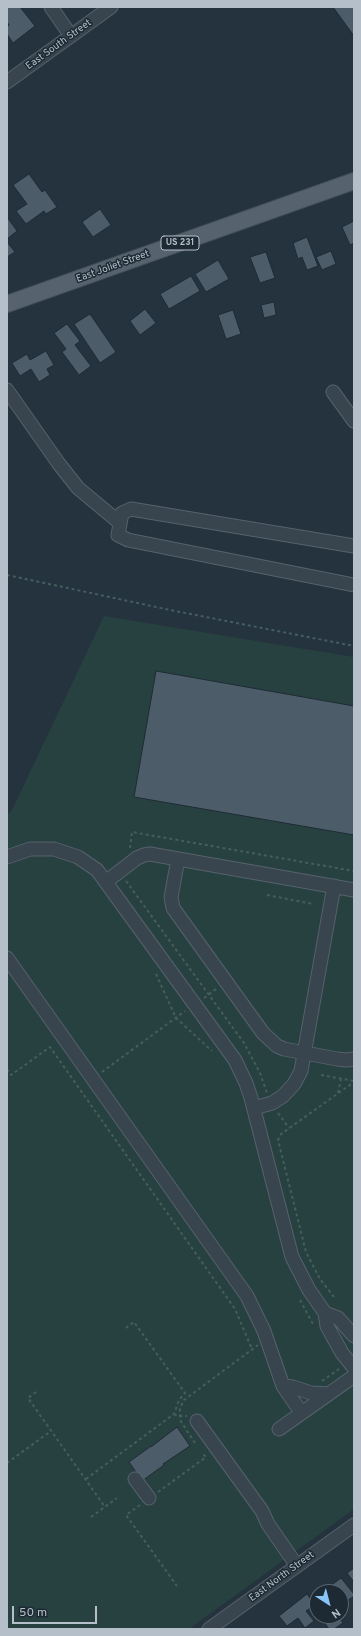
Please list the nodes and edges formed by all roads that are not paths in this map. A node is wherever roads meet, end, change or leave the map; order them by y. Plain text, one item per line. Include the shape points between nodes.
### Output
1 (51, 7) edge
2 (111, 7) edge
3 (71, 36) junction
4 (7, 82) edge
5 (354, 181) edge
6 (7, 304) edge
7 (7, 390) edge
8 (333, 392) dead end
9 (354, 421) edge
10 (120, 523) junction
11 (354, 546) edge
12 (354, 586) edge
13 (7, 857) edge
14 (178, 859) junction
15 (107, 881) junction
16 (334, 886) junction
17 (354, 890) edge
18 (7, 958) edge
19 (304, 1054) junction
20 (354, 1059) edge
21 (254, 1108) junction
22 (326, 1313) junction
23 (354, 1336) edge
24 (349, 1367) edge
25 (354, 1376) edge
26 (283, 1386) junction
27 (329, 1394) junction
28 (301, 1412) junction
29 (192, 1419) road end
30 (279, 1429) dead end
31 (135, 1479) dead end
32 (149, 1498) road end
33 (354, 1525) edge
34 (297, 1566) junction
35 (209, 1629) edge

1 - 3 street
2 - 3 street, East South Street
3 - 4 street, East South Street
5 - 6 main road, East Joliet Street / US 231
7 - 10 street via 78,488
8 - 9 street
10 - 11 street via 122,513 130,509
10 - 12 street via 118,535 128,540
13 - 15 street via 30,849 54,849 89,863
14 - 15 street via 144,855
14 - 16 street
14 - 19 street via 171,897 173,908 271,1042 284,1049
15 - 21 street via 235,1060
16 - 17 street
16 - 19 street
18 - 26 street via 248,1296 264,1331
19 - 20 street
19 - 21 street via 298,1078 289,1091 272,1103
21 - 22 street via 292,1258 309,1290
22 - 23 street via 338,1318
22 - 24 street via 327,1326
25 - 27 street
26 - 27 street via 311,1393
26 - 28 street
27 - 28 street
28 - 30 street
29 - 34 street via 262,1511
31 - 32 street
33 - 34 street, East North Street
34 - 35 street, East North Street

